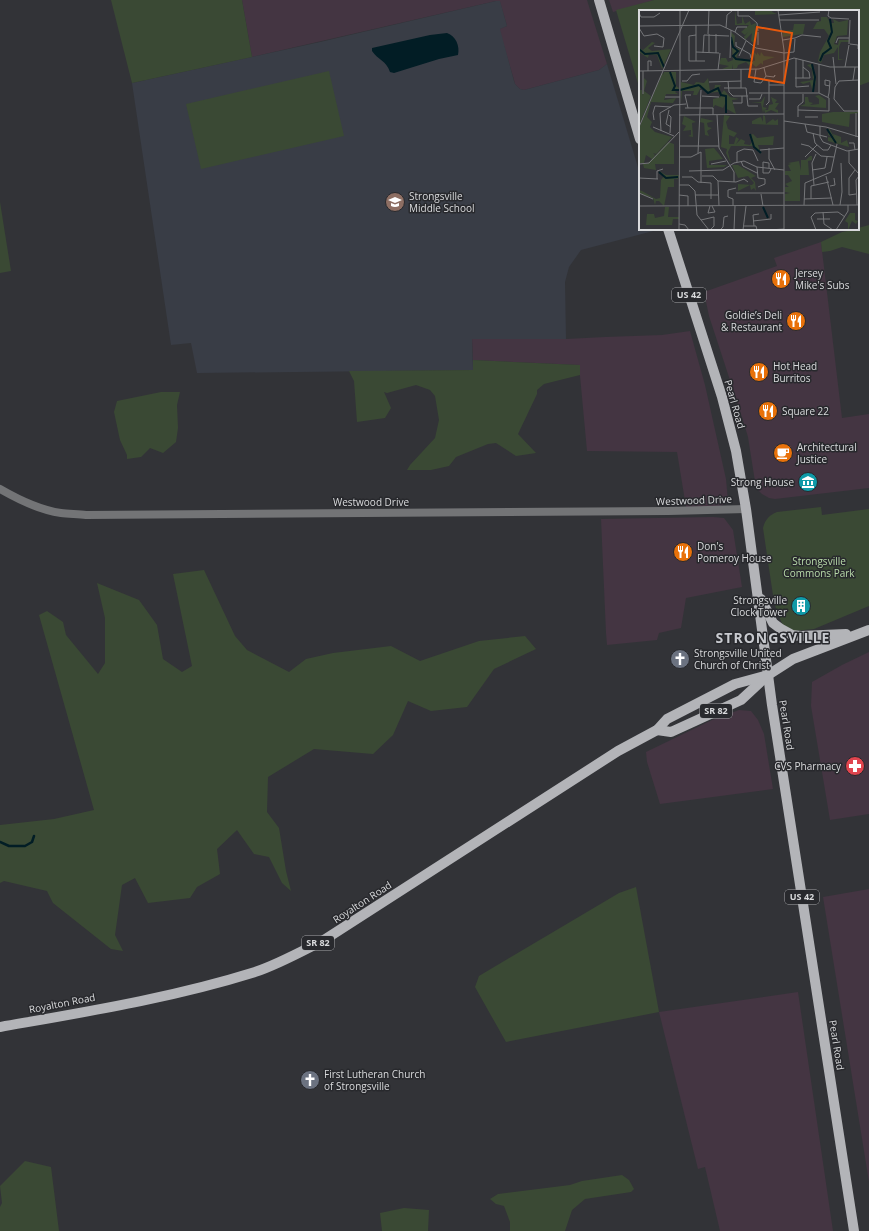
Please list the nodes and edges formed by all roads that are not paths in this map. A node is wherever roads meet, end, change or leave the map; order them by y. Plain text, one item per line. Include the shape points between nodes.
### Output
1 (598, 0) edge
2 (639, 136) edge
3 (668, 230) edge
4 (0, 489) edge
5 (746, 509) junction
6 (757, 591) junction
7 (865, 631) edge
8 (768, 675) junction
9 (657, 730) junction
10 (0, 1027) edge
11 (854, 1231) edge

1 - 2 main road
3 - 5 main road, Pearl Road / US 42 via 722,397 736,451
4 - 5 street, Westwood Drive via 39,508 86,515
5 - 6 main road, Pearl Road / US 42
6 - 7 main road via 773,623 792,635 831,635
6 - 8 main road, Pearl Road / US 42
7 - 8 main road, Royalton Road / SR 82 via 793,659
8 - 9 main road, Royalton Road / SR 82 via 735,684 667,720
8 - 9 main road, Royalton Road / SR 82 via 741,700 671,732
8 - 11 main road, Pearl Road / US 42
9 - 10 main road, Royalton Road / SR 82 via 618,751 324,940 274,964 222,982 149,999

